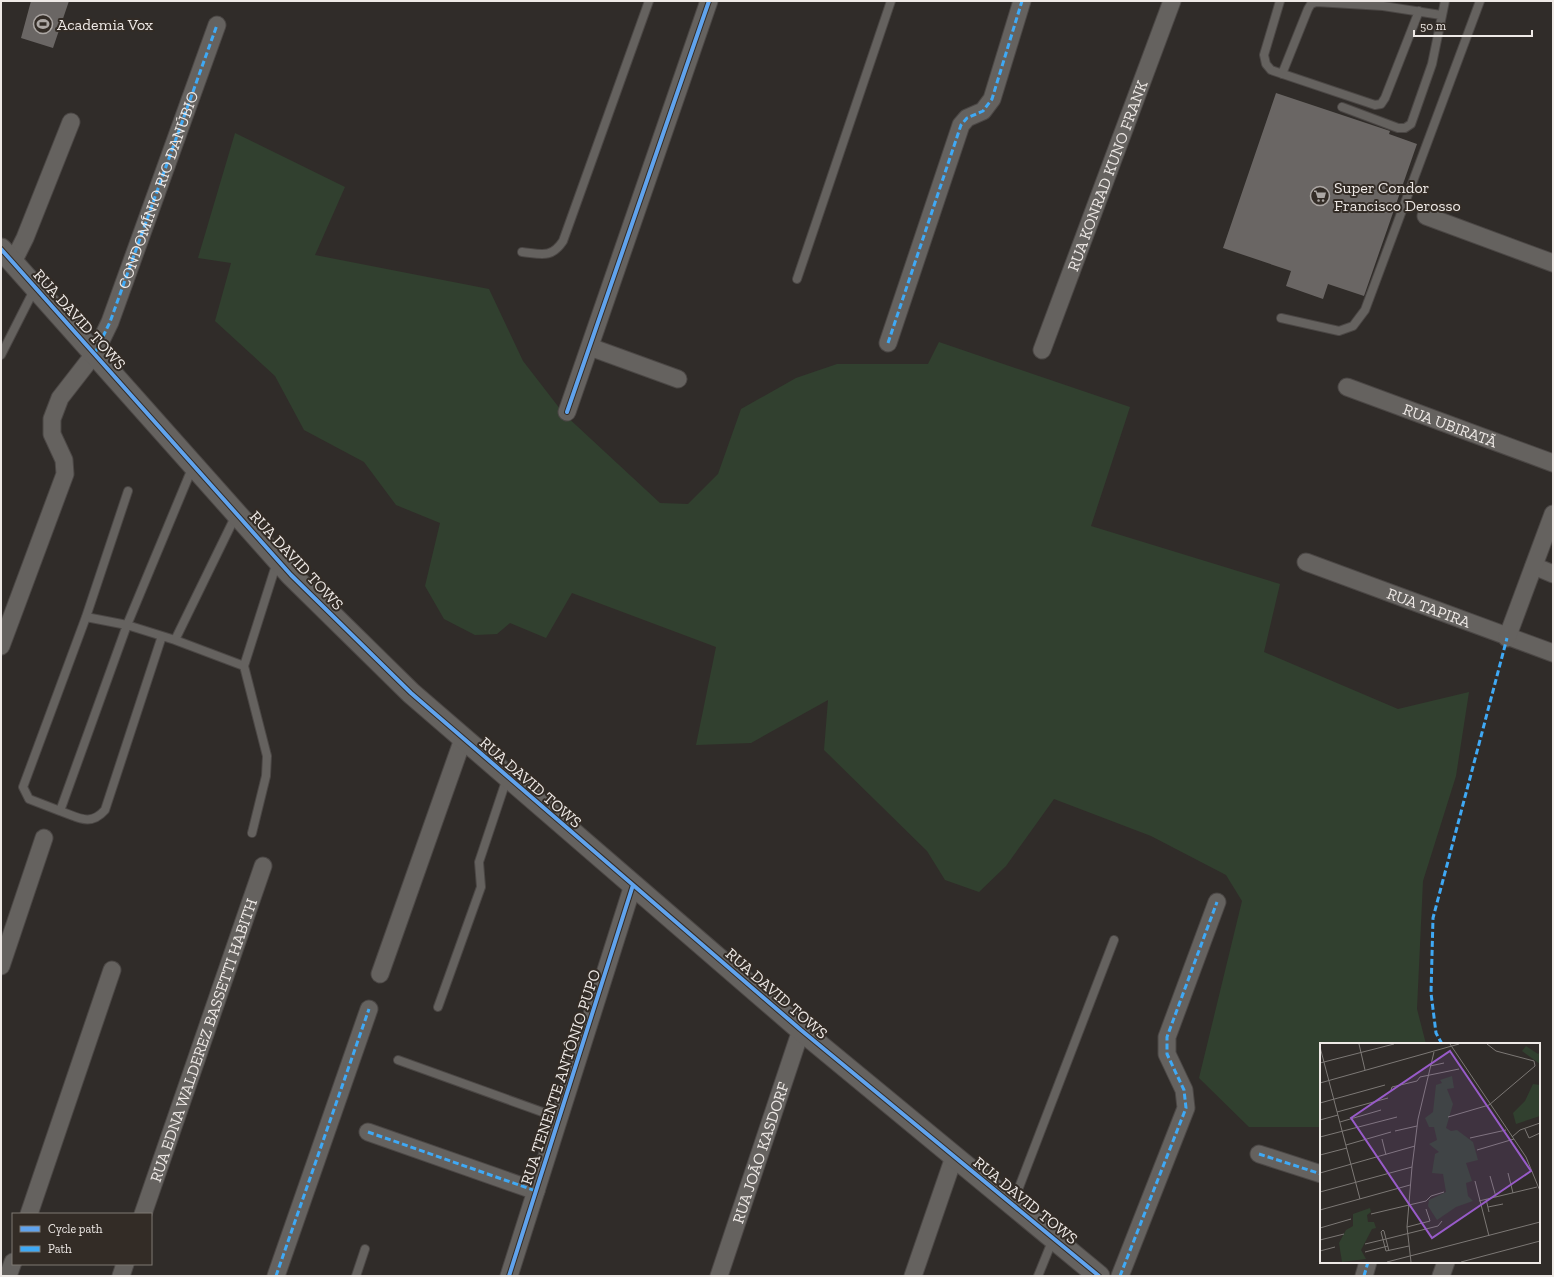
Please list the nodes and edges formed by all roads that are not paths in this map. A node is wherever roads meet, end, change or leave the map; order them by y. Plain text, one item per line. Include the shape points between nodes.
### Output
1 (649, 1) edge
2 (709, 1) edge
3 (891, 1) edge
4 (1022, 1) edge
5 (1172, 1) edge
6 (1280, 1) edge
7 (1445, 1) edge
8 (1480, 1) edge
9 (1418, 11) junction
10 (1441, 15) junction
11 (217, 25) dead end
12 (1282, 74) junction
13 (1342, 107) dead end
14 (71, 122) dead end
15 (1426, 216) dead end
16 (522, 252) dead end
17 (7, 255) edge
18 (1553, 263) edge
19 (797, 279) dead end
20 (36, 287) junction
21 (1281, 318) dead end
22 (888, 343) dead end
23 (590, 347) junction
24 (1042, 350) dead end
25 (95, 353) junction
26 (1, 355) edge
27 (678, 379) dead end
28 (1347, 387) dead end
29 (567, 412) dead end
30 (1553, 463) edge
31 (194, 465) junction
32 (128, 491) dead end
33 (237, 514) junction
34 (1553, 514) edge
35 (278, 559) junction
36 (1306, 562) dead end
37 (1534, 566) junction
38 (1553, 574) edge
39 (86, 617) junction
40 (127, 625) junction
41 (162, 636) junction
42 (1507, 638) junction
43 (175, 640) junction
44 (1, 646) edge
45 (1553, 653) edge
46 (244, 666) junction
47 (463, 739) junction
48 (507, 777) junction
49 (60, 811) junction
50 (252, 833) dead end
51 (44, 838) dead end
52 (263, 866) dead end
53 (633, 885) junction
54 (1217, 902) dead end
55 (1114, 940) dead end
56 (1, 966) edge
57 (112, 970) dead end
58 (380, 974) dead end
59 (438, 1007) dead end
60 (369, 1010) dead end
61 (801, 1030) junction
62 (398, 1060) dead end
63 (559, 1118) junction
64 (368, 1132) dead end
65 (1258, 1154) dead end
66 (954, 1157) junction
67 (1320, 1174) edge
68 (536, 1191) junction
69 (1012, 1204) junction
70 (29, 1213) edge
71 (143, 1213) edge
72 (1053, 1238) junction
73 (365, 1250) dead end
74 (1368, 1263) edge
75 (1446, 1263) edge
76 (12, 1265) edge
77 (126, 1265) edge
78 (8, 1276) edge
79 (121, 1276) edge
80 (276, 1276) edge
81 (356, 1276) edge
82 (509, 1276) edge
83 (719, 1276) edge
84 (913, 1276) edge
85 (1038, 1276) edge
86 (1099, 1276) edge
87 (1120, 1276) edge
88 (1364, 1276) edge
89 (1441, 1276) edge

1 - 16 lane via 563,241 557,251 548,254
2 - 23 street
3 - 19 lane
4 - 22 street via 992,100 984,111 967,118 961,126
5 - 24 street, RUA KONRAD KUNO FRANK
6 - 12 lane via 1264,55 1271,70
7 - 10 lane
8 - 21 lane via 1365,310 1353,326 1339,331
9 - 10 lane
9 - 12 lane via 1346,3 1311,4
9 - 12 lane via 1381,104 1375,105
10 - 13 lane via 1432,64 1411,124 1405,128 1398,128
11 - 25 street, CONDOMÍNIO RIO DANÚBIO via 110,322
14 - 17 street via 25,238
15 - 18 street
17 - 20 street, RUA DAVID TOWS
20 - 25 street, RUA DAVID TOWS
20 - 26 lane
23 - 27 street
23 - 29 street
25 - 31 street, RUA DAVID TOWS
25 - 44 street, CONDOMÍNIO RIO DANÚBIO via 60,398 52,419 52,434 64,460 65,474
28 - 30 street, RUA UBIRATÃ
31 - 33 street, RUA DAVID TOWS
31 - 40 lane
32 - 39 lane
33 - 35 street, RUA DAVID TOWS
33 - 43 lane
34 - 37 street
35 - 46 lane
35 - 47 street, RUA DAVID TOWS via 410,693
36 - 42 street, RUA TAPIRA
37 - 38 street
37 - 42 street
39 - 40 lane
39 - 49 lane via 23,787 29,799
40 - 41 lane
40 - 49 lane
41 - 43 lane
41 - 49 lane via 105,810 98,818 91,820
42 - 45 street, RUA TAPIRA
43 - 46 lane
46 - 50 lane via 267,756 266,776
47 - 48 street, RUA DAVID TOWS
47 - 58 street
48 - 53 street, RUA DAVID TOWS
48 - 59 lane via 479,862 481,887
51 - 56 street
52 - 71 street, RUA EDNA WALDEREZ BASSETTI HABITH
53 - 61 street, RUA DAVID TOWS
53 - 63 street, RUA TENENTE ANTÔNIO PUPO
54 - 87 street via 1168,1038 1167,1054 1184,1090 1186,1108
55 - 69 lane
57 - 70 street
60 - 80 street
61 - 66 street, RUA DAVID TOWS
61 - 83 street, RUA JOÃO KASDORF
62 - 63 lane
63 - 68 street, RUA TENENTE ANTÔNIO PUPO
64 - 68 street
65 - 67 street
66 - 69 street, RUA DAVID TOWS
66 - 84 street
68 - 82 street, RUA TENENTE ANTÔNIO PUPO
69 - 72 street, RUA DAVID TOWS
72 - 85 lane
72 - 86 street, RUA DAVID TOWS
73 - 81 lane
74 - 88 street
75 - 89 street
76 - 78 street
77 - 79 street

